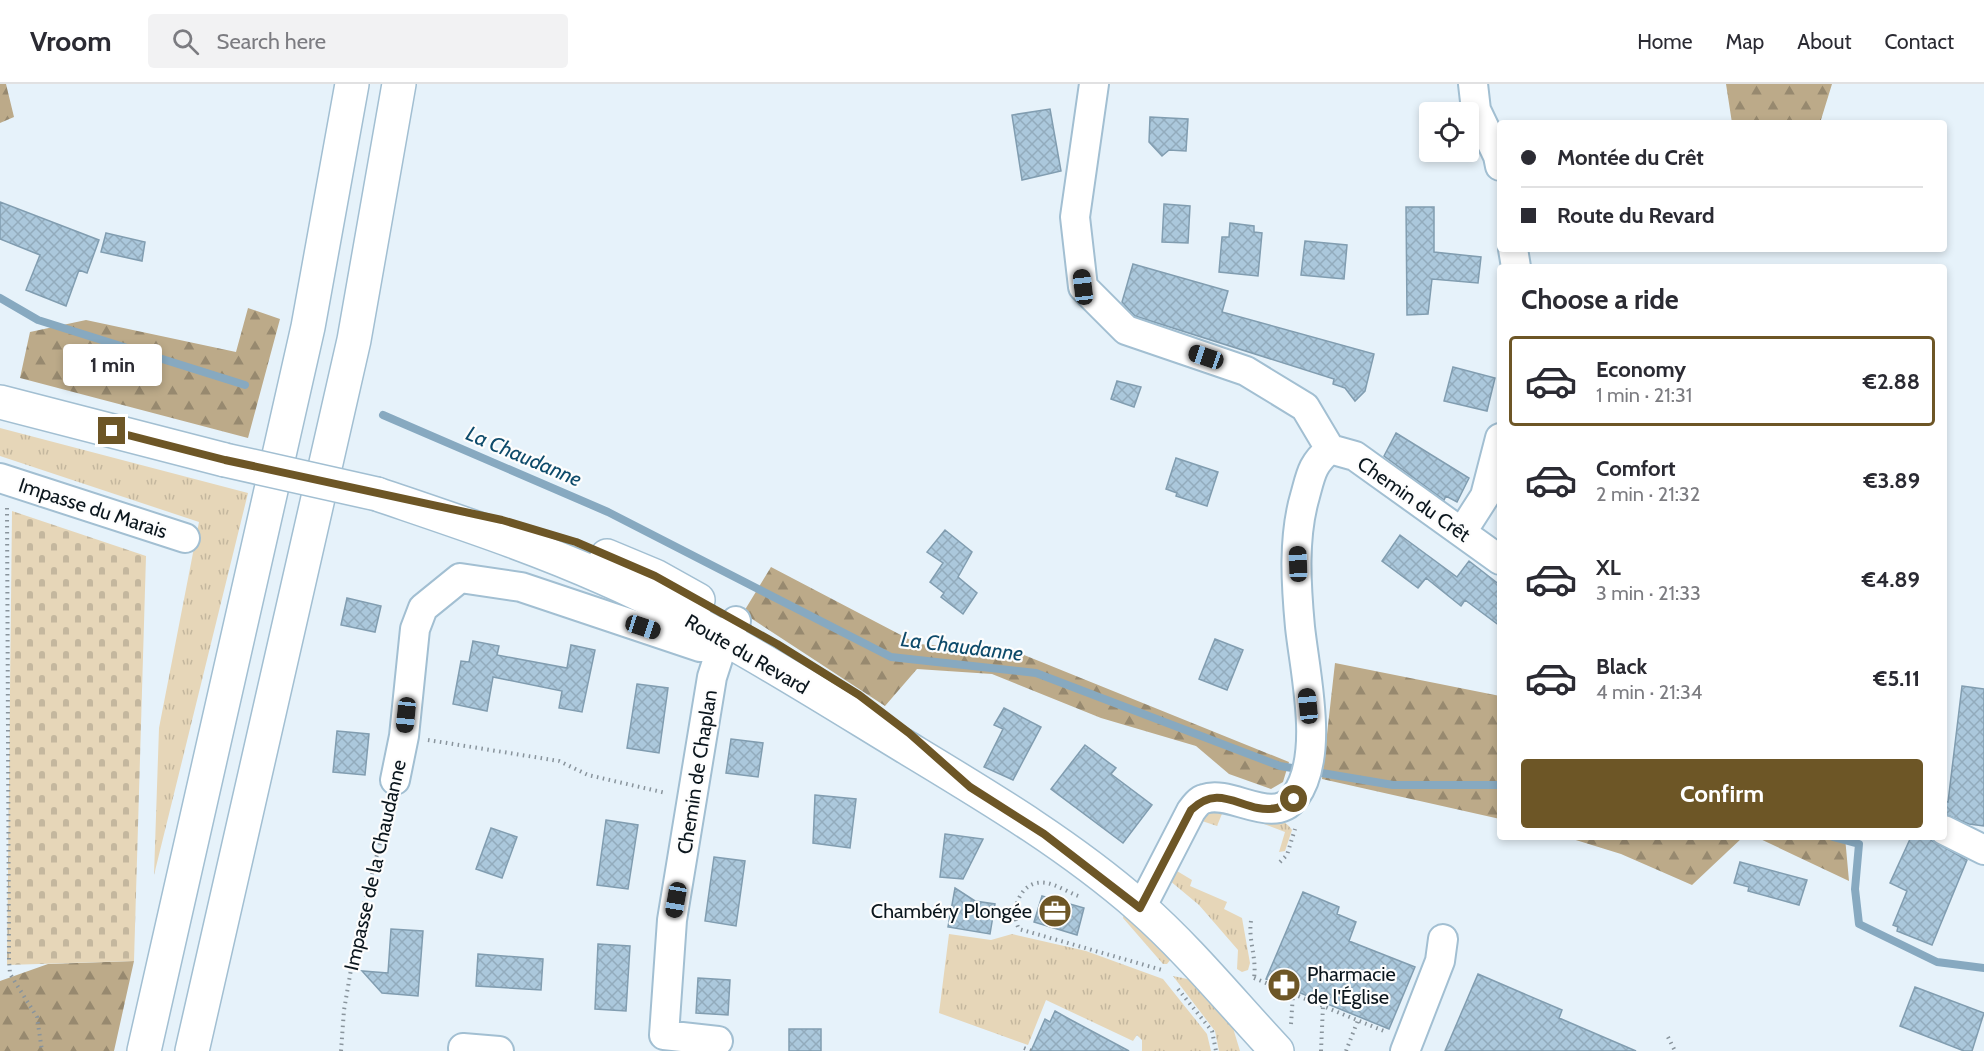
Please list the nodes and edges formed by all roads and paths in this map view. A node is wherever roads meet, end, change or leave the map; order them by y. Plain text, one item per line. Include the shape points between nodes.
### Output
1 (352, 84) edge
2 (399, 84) edge
3 (1094, 84) edge
4 (1473, 84) edge
5 (1497, 154) edge
6 (0, 402) edge
7 (1330, 449) junction
8 (1497, 450) edge
9 (4, 479) edge
10 (1462, 532) junction
11 (185, 538) dead end
12 (1497, 558) edge
13 (730, 630) junction
14 (404, 736) junction
15 (395, 780) joint
16 (694, 798) junction
17 (1947, 832) edge
18 (1984, 850) edge
19 (1084, 898) dead end
20 (1140, 908) junction
21 (1251, 921) dead end
22 (1443, 939) dead end
23 (1164, 970) dead end
24 (1254, 978) junction
25 (1293, 994) junction
26 (1235, 1006) junction
27 (1323, 1006) junction
28 (1358, 1020) junction
29 (1668, 1037) dead end
30 (718, 1041) dead end
31 (1284, 1041) edge
32 (656, 1043) edge
33 (1407, 1046) edge
34 (463, 1048) dead end
35 (1024, 1048) dead end
36 (42, 1051) edge
37 (144, 1051) edge
38 (192, 1051) edge
39 (341, 1051) edge
40 (499, 1051) edge
41 (1032, 1051) edge
42 (1321, 1051) edge
43 (1346, 1051) edge
44 (1675, 1051) edge

1 - 37 main road via 308,327
2 - 38 main road via 354,340
3 - 7 street via 1075,217 1083,287 1126,330 1246,371 1305,407
4 - 5 street via 1476,110
6 - 13 main road, Route du Revard, bridge via 225,460 377,494 525,545 659,604
7 - 10 street, Chemin du Crêt via 1355,456
7 - 20 street via 1315,462 1297,524 1300,624 1311,726 1302,778 1279,808 1265,809 1219,797 1202,799 1191,810
8 - 10 street via 1485,496
9 - 11 street, Impasse du Marais
9 - 36 path via 9,960 10,974 37,1017
10 - 12 street, Chemin du Crêt
13 - 14 street, Impasse de la Chaudanne via 700,647 521,587 460,578 423,608 415,629
13 - 16 street, Chemin de Chaplan via 712,678
13 - 20 main road, Route du Revard via 1044,834
14 - 15 street, Impasse de la Chaudanne
14 - 16 path via 559,761 588,775 639,789
15 - 39 path, Impasse de la Chaudanne via 359,923
16 - 32 street, Chemin de Chaplan via 672,920
17 - 18 street
19 - 23 path via 1047,883 1035,883 1023,891 1014,920 1019,929 1034,935
20 - 26 main road, Route du Revard
21 - 24 path
22 - 33 street via 1440,961
24 - 25 path
24 - 26 path
25 - 27 path
25 - 31 path
26 - 31 main road, Route du Revard
27 - 28 path
27 - 42 path
28 - 33 path
28 - 43 path
29 - 44 path
30 - 32 street
34 - 40 street
35 - 41 path

